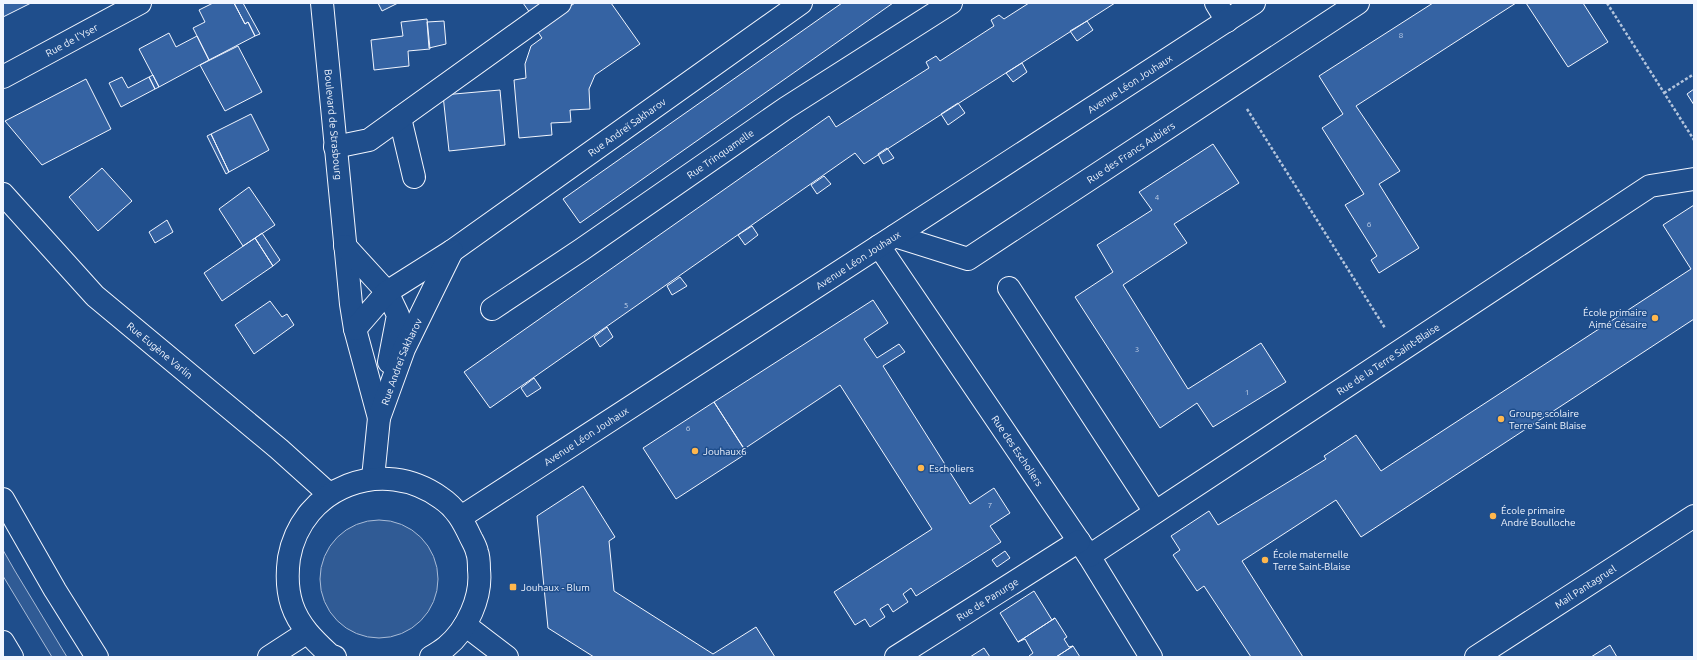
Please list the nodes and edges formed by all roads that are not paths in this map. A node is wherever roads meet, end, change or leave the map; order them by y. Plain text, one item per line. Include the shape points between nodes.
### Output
1 (140, 3) edge
2 (322, 3) edge
3 (560, 3) edge
4 (801, 3) edge
5 (951, 3) edge
6 (1254, 3) edge
7 (1358, 3) edge
8 (1221, 12) edge
9 (3, 77) edge
10 (400, 118) junction
11 (336, 147) junction
12 (414, 177) dead end
13 (1694, 179) edge
14 (3, 194) edge
15 (887, 241) junction
16 (345, 246) junction
17 (452, 251) junction
18 (1008, 288) dead end
19 (387, 292) junction
20 (492, 309) dead end
21 (355, 329) junction
22 (379, 418) junction
23 (373, 478) junction
24 (329, 494) junction
25 (3, 499) edge
26 (1155, 512) junction
27 (1694, 516) edge
28 (461, 517) junction
29 (1084, 548) junction
30 (465, 625) junction
31 (306, 633) junction
32 (3, 642) edge
33 (12, 657) edge
34 (97, 657) edge
35 (269, 657) edge
36 (335, 657) edge
37 (431, 657) edge
38 (507, 657) edge
39 (896, 657) edge
40 (1151, 657) edge
41 (1476, 657) edge

1 - 9 main road, Rue de l'Yser
2 - 11 main road, Boulevard de Strasbourg
3 - 10 main road
4 - 17 main road, Rue Andreï Sakharov
5 - 20 main road, Rue Trinquamelle via 786,108
6 - 8 main road, Avenue Léon Jouhaux
7 - 15 main road, Rue des Francs Aubiers via 968,259
8 - 15 main road, Avenue Léon Jouhaux
10 - 11 main road via 369,140
10 - 12 main road
11 - 16 main road, Boulevard de Strasbourg
13 - 26 main road, Rue de la Terre Saint-Blaise via 1650,186
14 - 24 main road, Rue Eugène Varlin via 95,296 279,448
15 - 28 main road, Avenue Léon Jouhaux
15 - 29 main road, Rue des Escholiers
16 - 19 main road
16 - 21 main road, Boulevard de Strasbourg
17 - 19 main road, Rue Andreï Sakharov
17 - 22 main road, Rue Andreï Sakharov via 404,349
18 - 26 main road
19 - 21 main road, Rue Andreï Sakharov
19 - 22 main road via 398,314
21 - 22 main road, Boulevard de Strasbourg
22 - 23 main road, Rue Andreï Sakharov
23 - 24 main road via 350,484
23 - 28 main road via 401,479 428,488 451,505
24 - 31 main road via 306,515 292,543 286,574 292,605
25 - 34 main road
26 - 29 main road, Rue de la Terre Saint-Blaise
27 - 41 main road, Mail Pantagruel
28 - 30 main road via 477,551 480,577 476,602
29 - 39 main road, Rue de Panurge
29 - 40 main road, Rue des Escholiers
30 - 37 main road via 446,647
30 - 38 main road
31 - 35 main road
31 - 36 main road
32 - 33 main road

